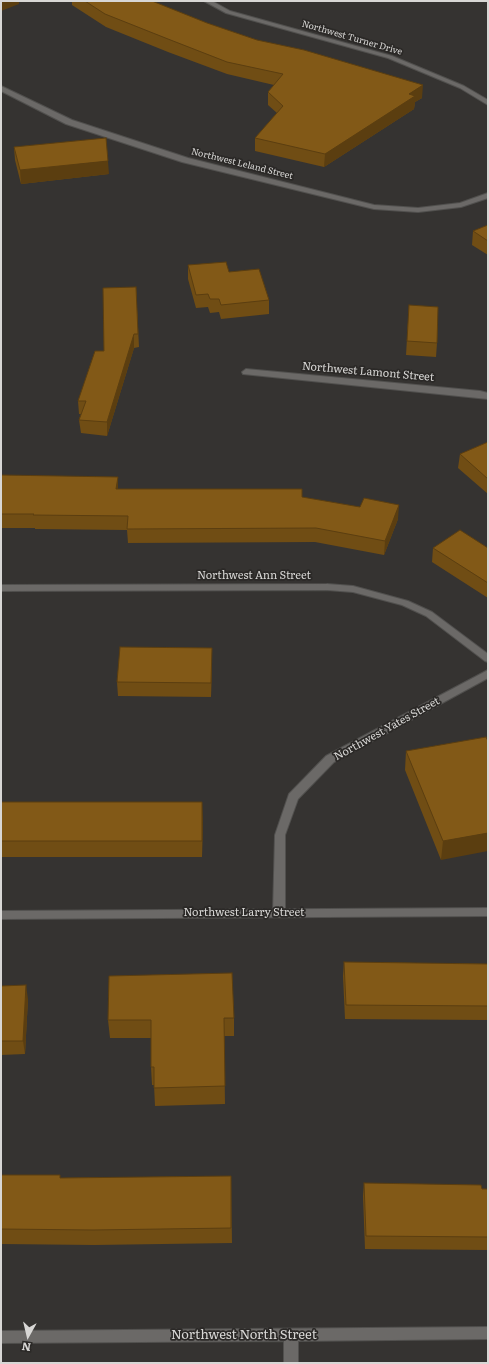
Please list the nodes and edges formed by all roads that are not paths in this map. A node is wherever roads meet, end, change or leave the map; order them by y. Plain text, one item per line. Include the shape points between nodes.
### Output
1 (208, 1) edge
2 (1, 88) edge
3 (488, 103) edge
4 (488, 195) edge
5 (246, 372) dead end
6 (488, 396) edge
7 (1, 588) edge
8 (488, 659) edge
9 (488, 674) edge
10 (488, 912) edge
11 (278, 913) junction
12 (1, 915) edge
13 (488, 1334) edge
14 (291, 1335) junction
15 (1, 1337) edge
16 (292, 1363) edge

1 - 3 street, Northwest Turner Drive via 228,12 390,57 462,87
2 - 4 street, Northwest Leland Street via 69,122 184,160 374,207 418,210 461,205
5 - 6 street, Northwest Lamont Street
7 - 8 street, Northwest Ann Street via 353,589 405,603 429,614
9 - 11 street, Northwest Yates Street via 330,759 294,797 280,835
10 - 11 street, Northwest Larry Street
11 - 12 street, Northwest Larry Street
13 - 14 street, Northwest North Street
14 - 15 street, Northwest North Street
14 - 16 street

